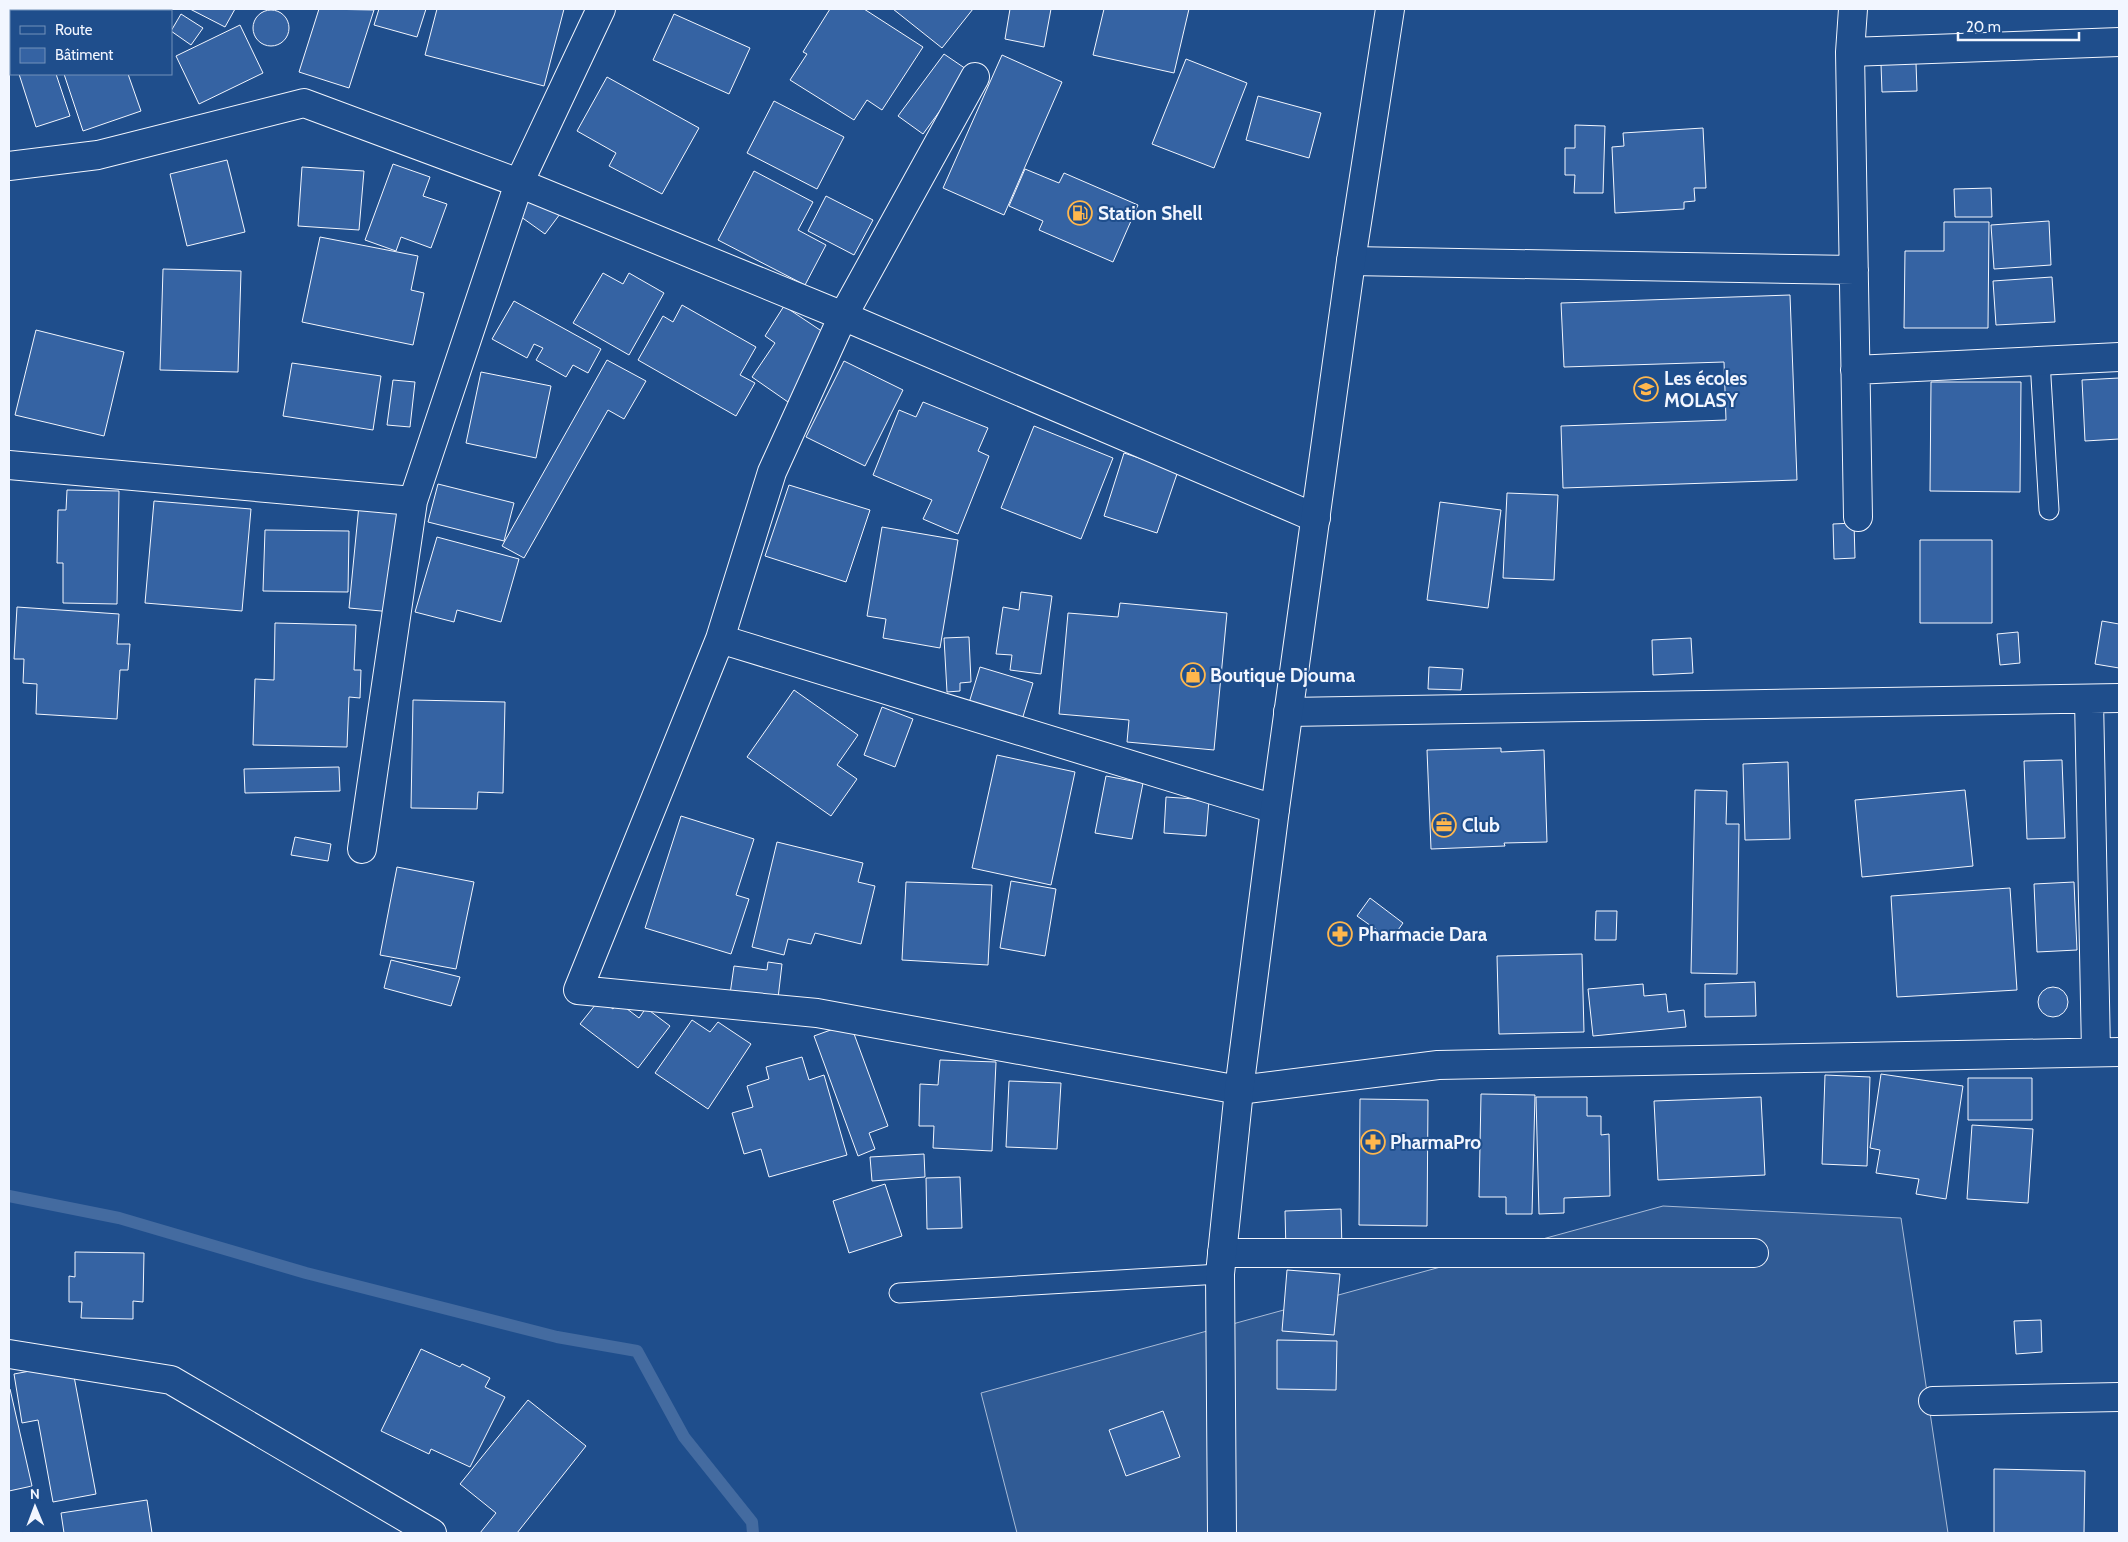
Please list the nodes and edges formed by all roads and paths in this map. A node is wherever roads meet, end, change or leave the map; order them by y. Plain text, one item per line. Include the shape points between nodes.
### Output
1 (601, 9) edge
2 (1390, 9) edge
3 (1853, 9) edge
4 (2119, 42) edge
5 (1850, 52) junction
6 (975, 77) dead end
7 (9, 166) edge
8 (519, 183) junction
9 (1351, 261) junction
10 (1854, 270) junction
11 (843, 316) junction
12 (2119, 357) edge
13 (2040, 361) junction
14 (1855, 370) junction
15 (9, 465) edge
16 (413, 501) junction
17 (2049, 510) dead end
18 (1858, 516) dead end
19 (1316, 518) junction
20 (720, 639) junction
21 (2119, 698) edge
22 (2089, 699) junction
23 (1288, 712) junction
24 (1275, 809) junction
25 (362, 849) dead end
26 (2108, 1052) edge
27 (1239, 1090) junction
28 (1754, 1254) dead end
29 (1221, 1264) junction
30 (900, 1293) dead end
31 (9, 1354) edge
32 (2119, 1397) edge
33 (1933, 1401) dead end
34 (432, 1533) edge
35 (1222, 1533) edge

1 - 8 street
2 - 9 street
3 - 5 street
4 - 5 street
5 - 10 street
6 - 11 street
7 - 8 street via 98,155 304,102
8 - 11 street
8 - 16 street
9 - 10 street
9 - 19 street
10 - 14 street
11 - 19 street
11 - 20 street via 772,472
12 - 13 street
13 - 14 street
13 - 17 lane
14 - 18 street
15 - 16 street
16 - 25 street
19 - 23 street
20 - 24 street
20 - 27 street via 578,990 817,1013
21 - 22 street
22 - 23 street
22 - 26 street
23 - 24 street
24 - 27 street
26 - 27 street via 1438,1065
27 - 29 street
28 - 29 street
29 - 30 lane
29 - 35 street
31 - 34 street via 171,1380
32 - 33 street

